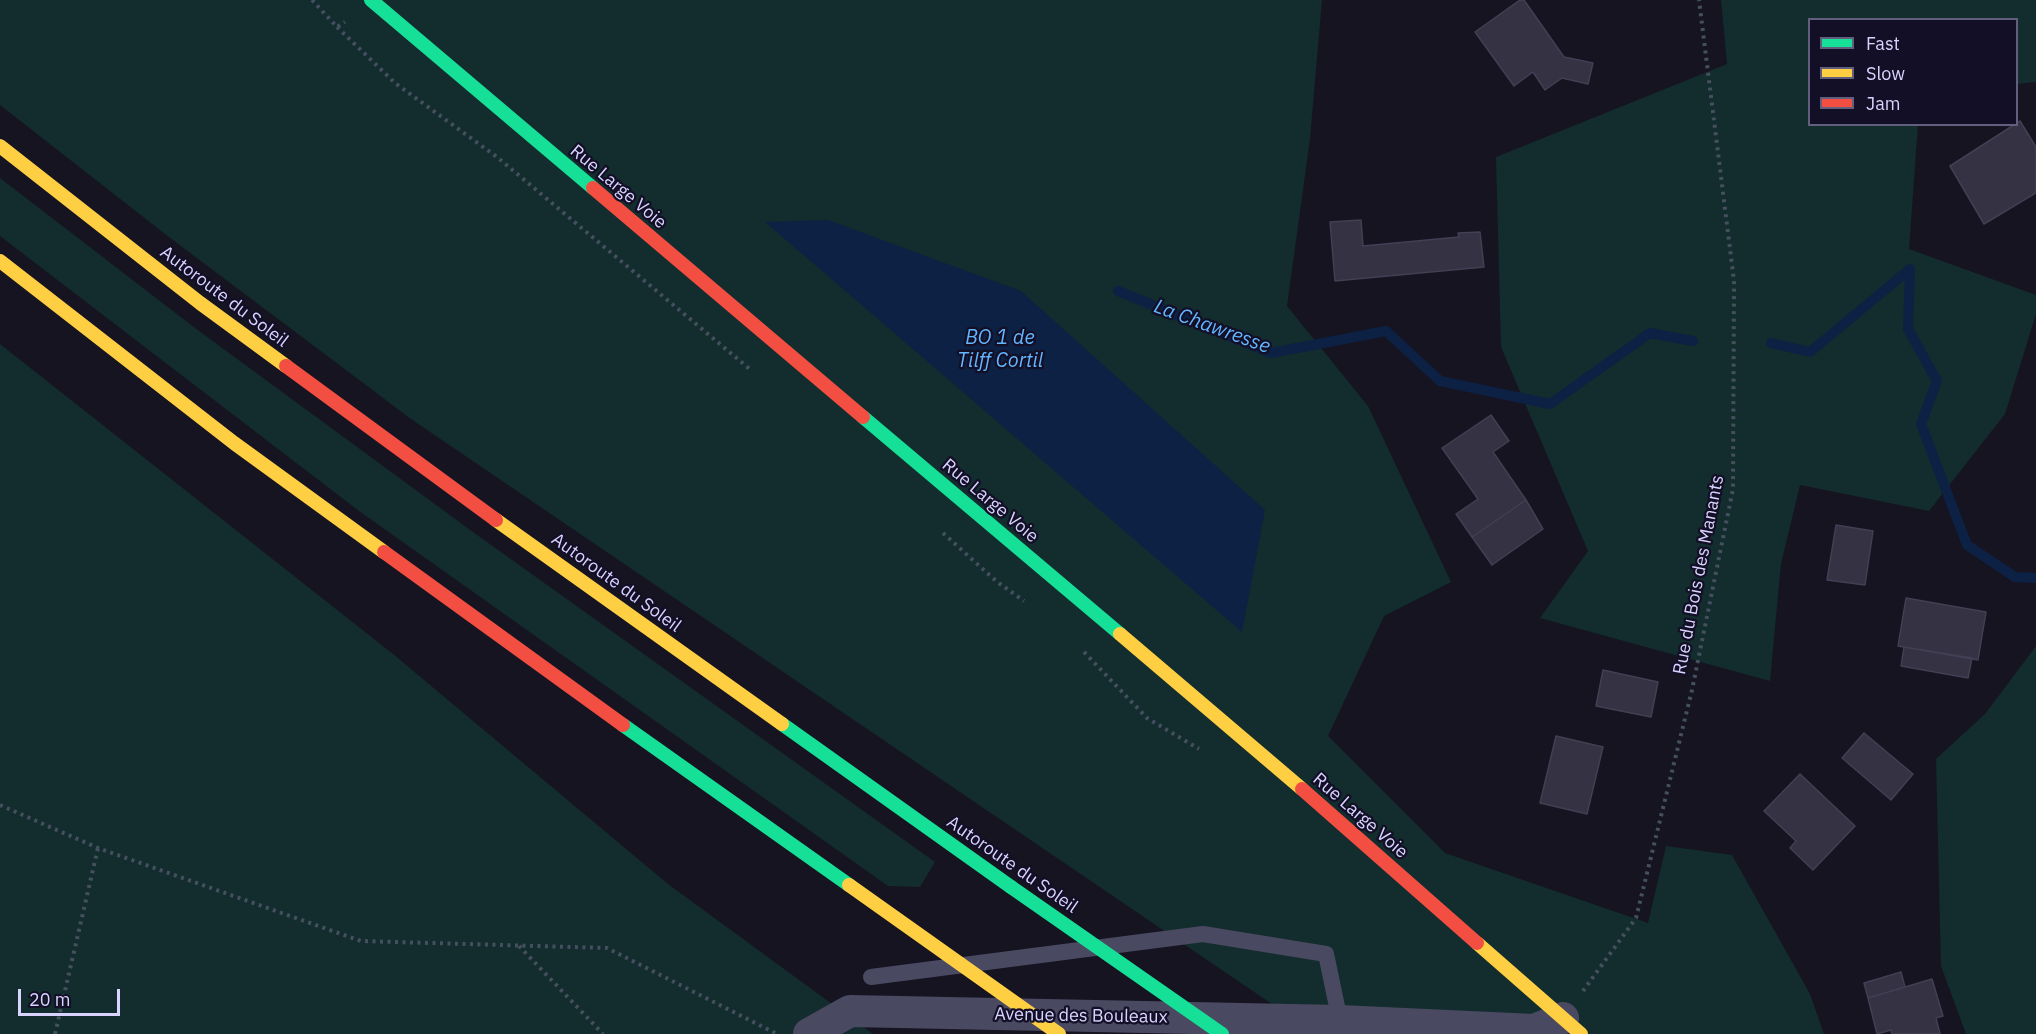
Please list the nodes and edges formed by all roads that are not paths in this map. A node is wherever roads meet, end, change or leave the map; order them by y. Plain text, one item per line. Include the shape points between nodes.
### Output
1 (371, 0) edge
2 (0, 146) edge
3 (0, 261) edge
4 (871, 977) dead end
5 (1340, 1021) junction
6 (1572, 1026) edge
7 (809, 1034) edge
8 (1059, 1034) edge
9 (1222, 1034) edge

1 - 6 main road, Rue Large Voie via 1265,757
2 - 9 main road, Autoroute du Soleil, bridge via 200,303 373,430
3 - 8 main road, bridge via 234,443
4 - 5 lane via 1203,934 1326,954
5 - 6 street, Avenue des Bouleaux via 1534,1030
5 - 7 street, Avenue des Bouleaux via 850,1011

